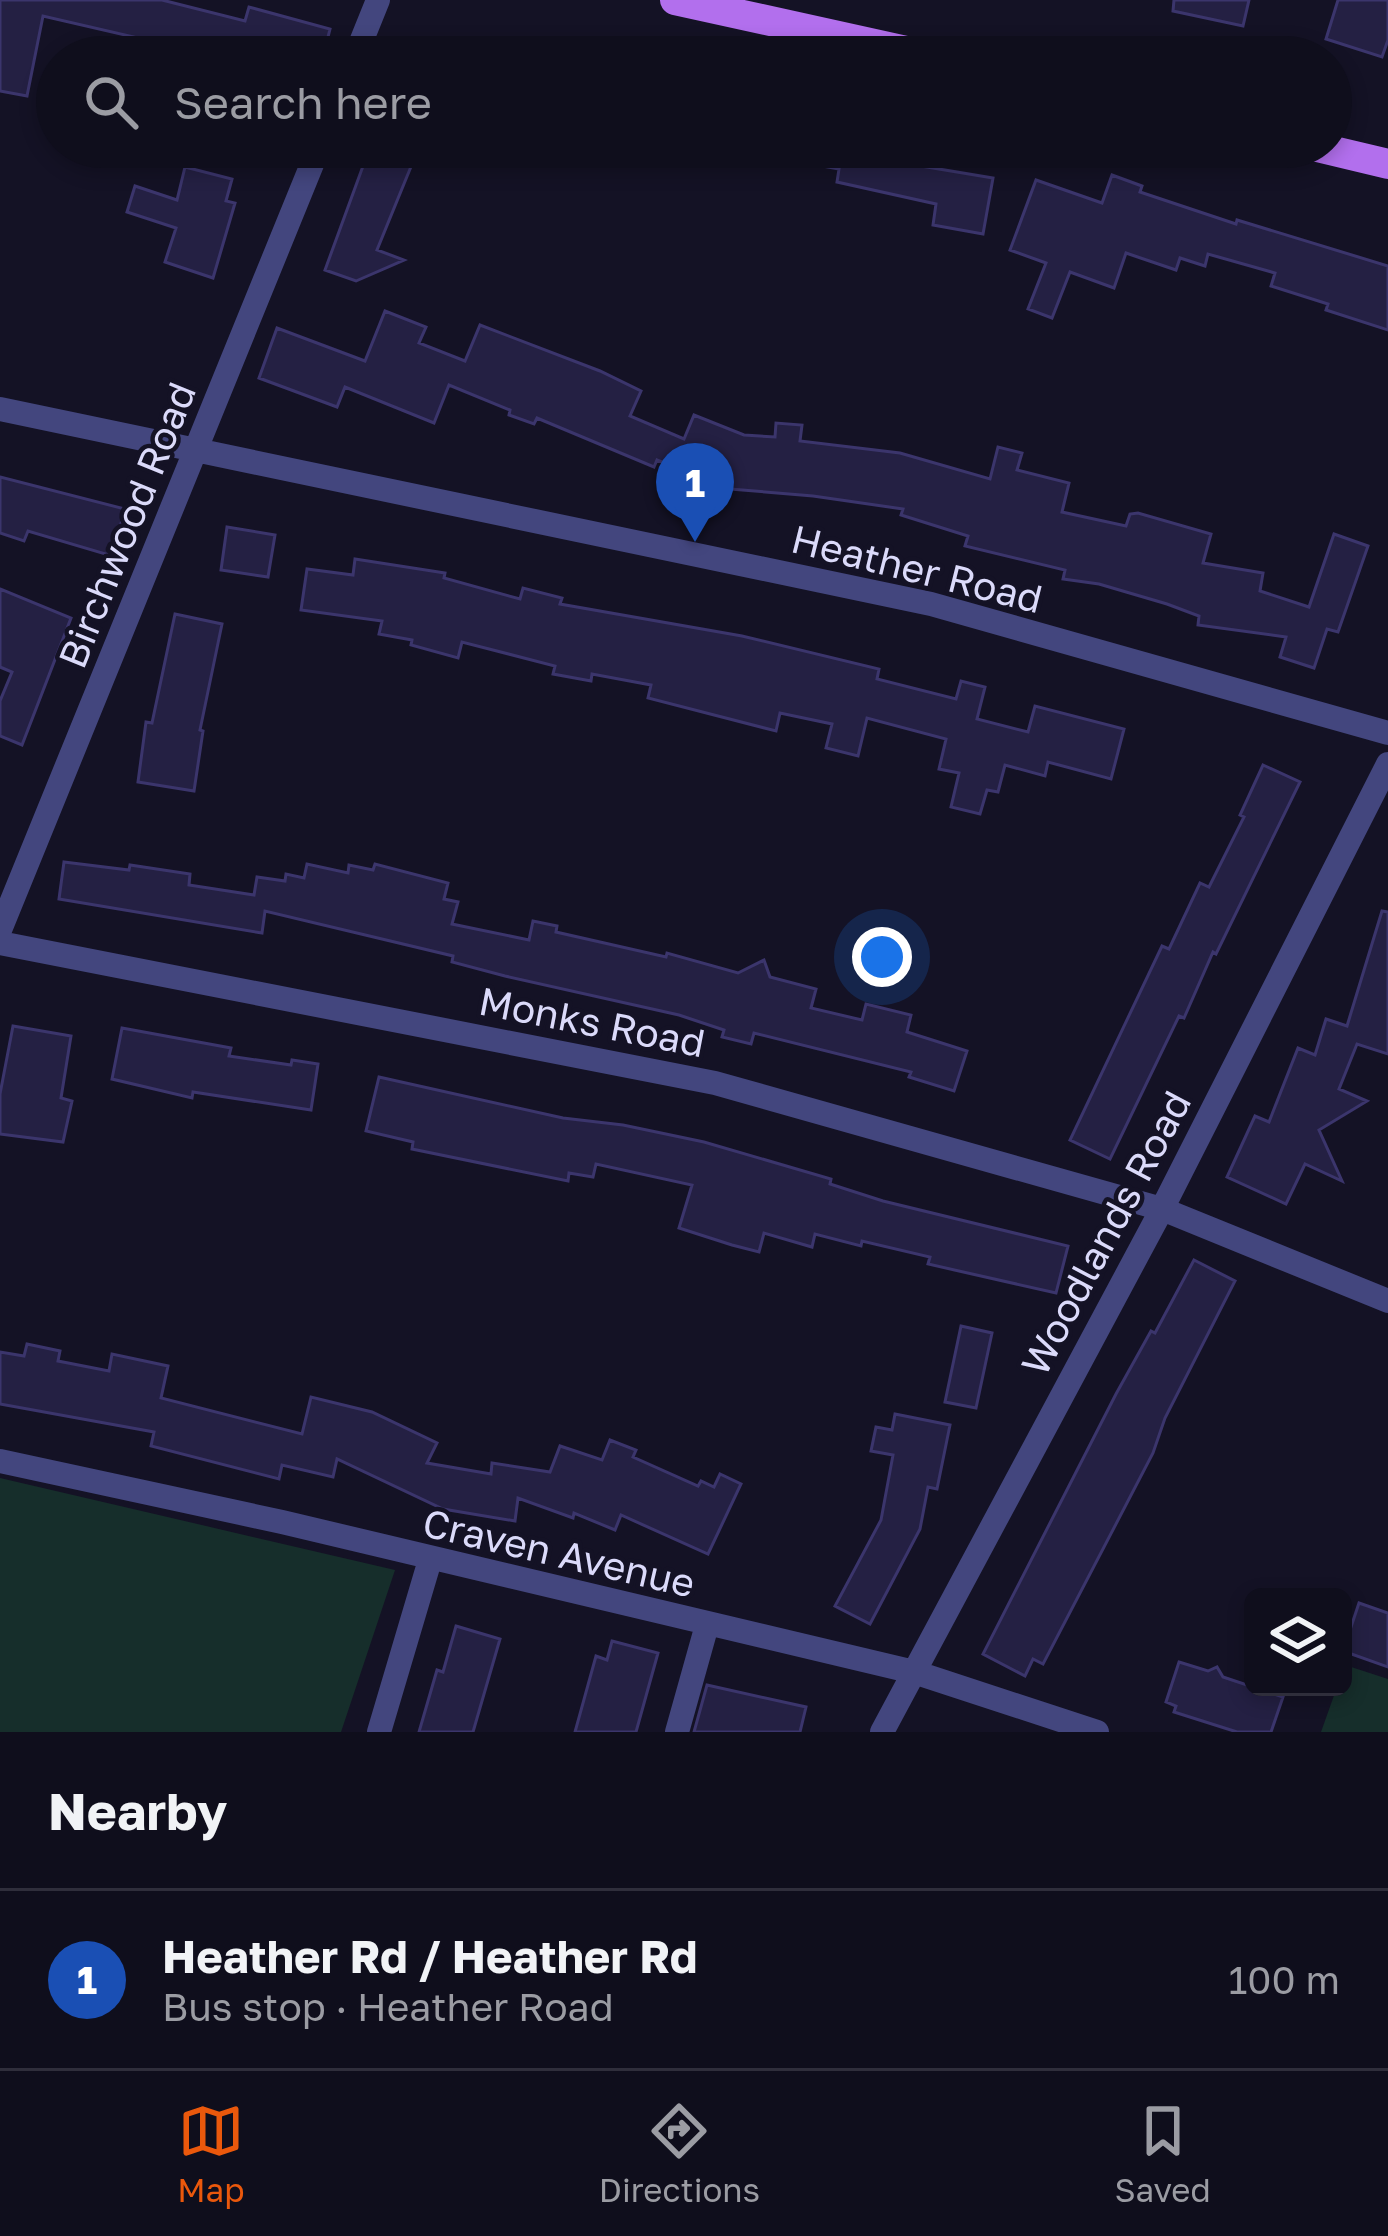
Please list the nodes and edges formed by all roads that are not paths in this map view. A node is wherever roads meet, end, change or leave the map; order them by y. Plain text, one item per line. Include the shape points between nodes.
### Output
1 (378, 0) edge
2 (675, 0) edge
3 (363, 36) edge
4 (838, 36) edge
5 (1352, 155) edge
6 (1388, 164) edge
7 (311, 168) edge
8 (0, 409) edge
9 (198, 448) junction
10 (1388, 734) edge
11 (1388, 764) edge
12 (0, 930) edge
13 (0, 943) edge
14 (1162, 1209) junction
15 (1388, 1301) edge
16 (0, 1461) edge
17 (430, 1560) junction
18 (707, 1625) junction
19 (914, 1672) junction
20 (380, 1732) edge
21 (677, 1732) edge
22 (882, 1732) edge
23 (1097, 1732) edge

1 - 3 street
2 - 4 main road
5 - 6 main road
7 - 9 street, Birchwood Road
8 - 9 street, Heather Road
9 - 10 street, Heather Road via 931,604
9 - 12 street, Birchwood Road
11 - 14 street, Woodlands Road
13 - 14 street, Monks Road via 715,1083
14 - 15 street, Monks Road
14 - 19 street, Woodlands Road
16 - 17 street, Craven Avenue
17 - 18 street, Craven Avenue
17 - 20 street
18 - 19 street, Craven Avenue
18 - 21 street
19 - 22 street, Woodlands Road
19 - 23 street, Craven Avenue

